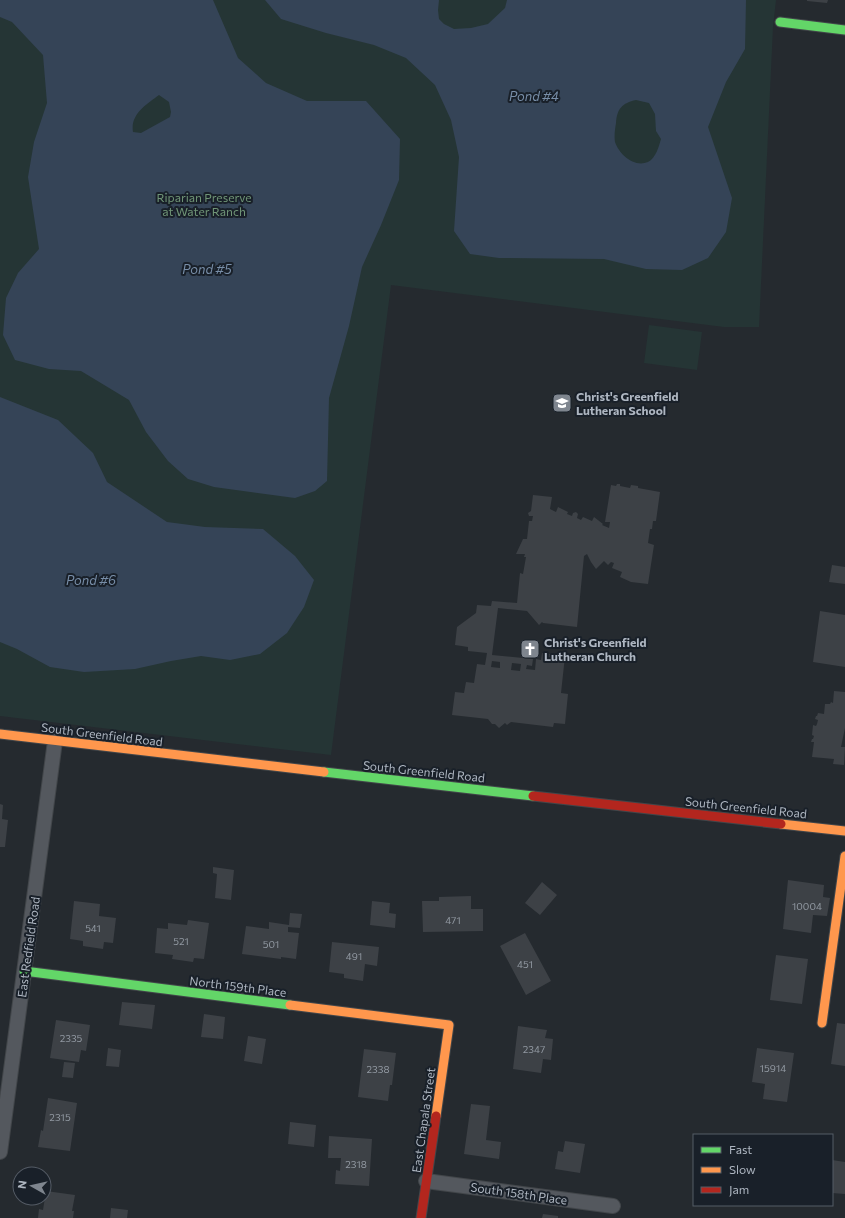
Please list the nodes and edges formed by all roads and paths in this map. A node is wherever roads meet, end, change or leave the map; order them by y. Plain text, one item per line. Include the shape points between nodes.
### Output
1 (780, 22) dead end
2 (845, 30) edge
3 (0, 734) edge
4 (56, 741) junction
5 (845, 830) edge
6 (845, 856) edge
7 (24, 971) junction
8 (822, 1023) dead end
9 (449, 1025) joint
10 (0, 1152) edge
11 (426, 1181) junction
12 (612, 1206) dead end
13 (421, 1218) edge

1 - 2 street
3 - 4 street, South Greenfield Road
4 - 5 street, South Greenfield Road
4 - 7 street, East Redfield Road
6 - 8 street
7 - 9 street, North 159th Place
7 - 10 street, East Redfield Road
9 - 11 street, East Chapala Street
11 - 12 street, South 158th Place
11 - 13 street, East Chapala Street

